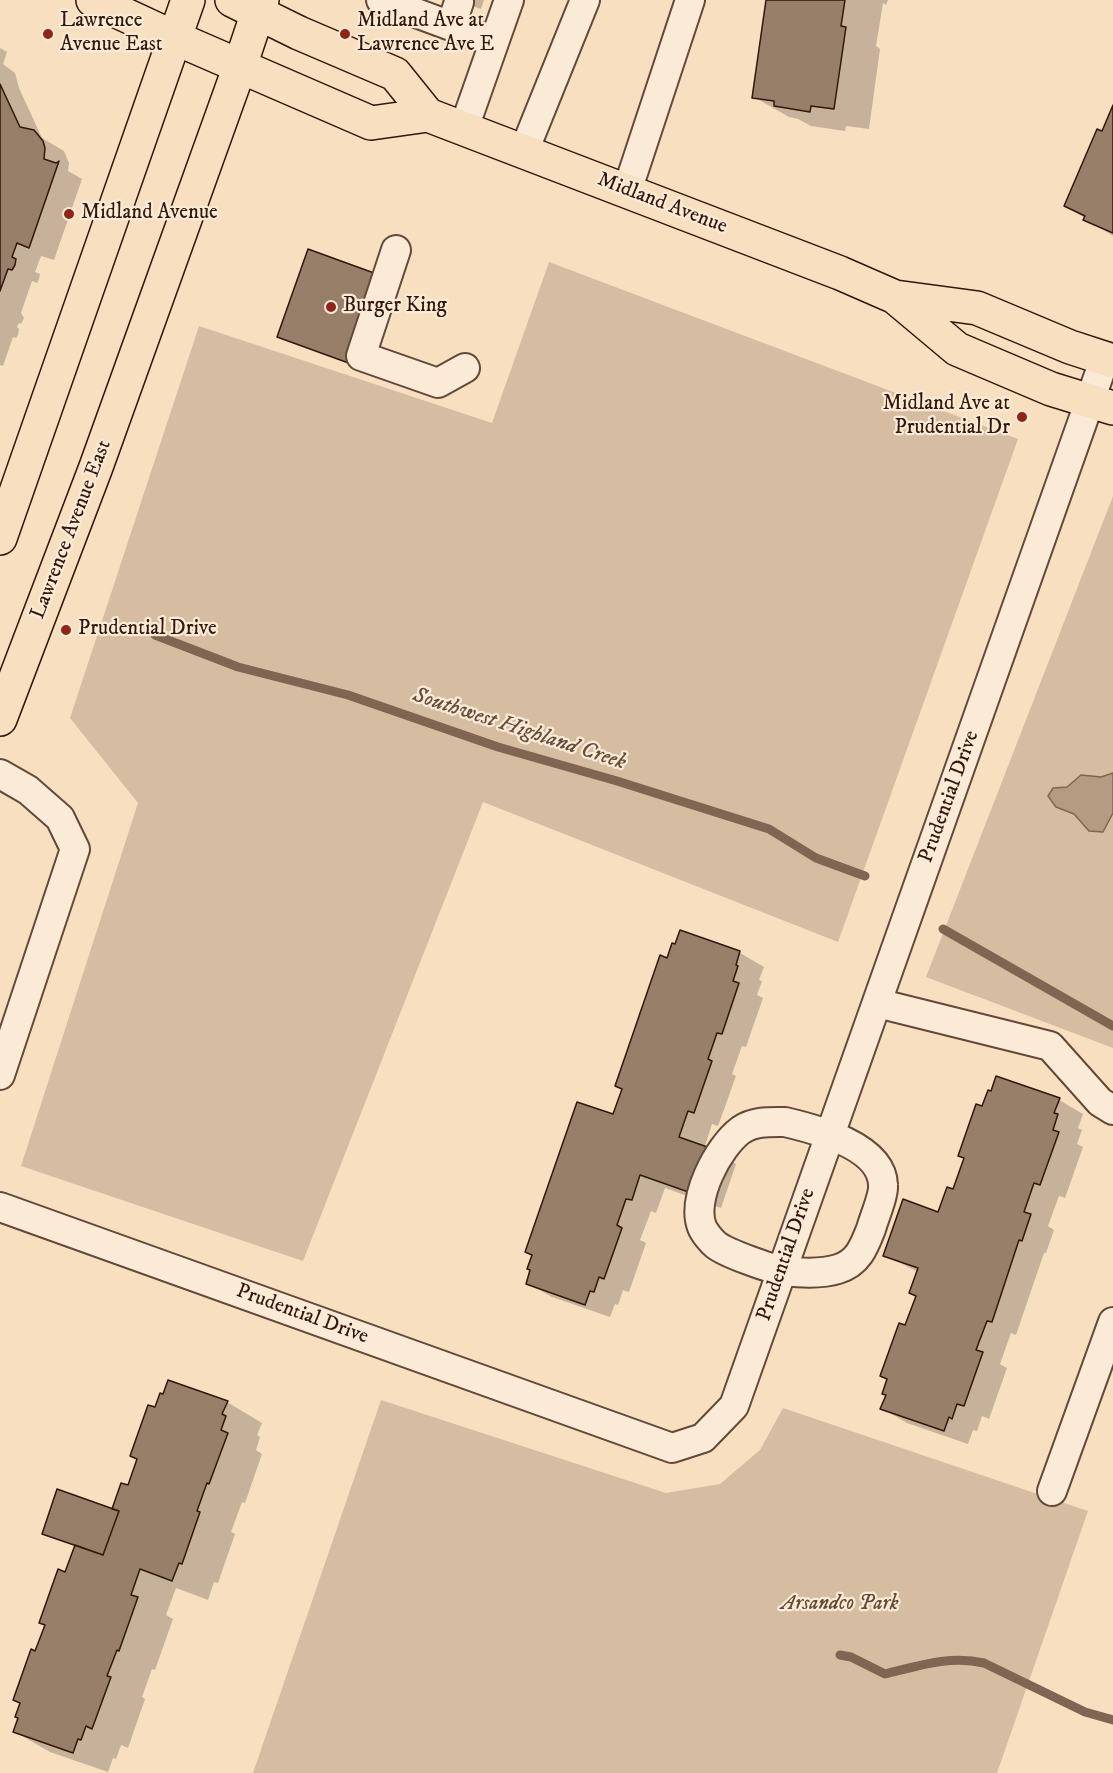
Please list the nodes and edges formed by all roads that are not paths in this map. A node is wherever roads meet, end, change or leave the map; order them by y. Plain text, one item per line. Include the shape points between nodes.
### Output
1 (93, 0) edge
2 (188, 0) edge
3 (381, 0) edge
4 (509, 0) edge
5 (585, 0) edge
6 (690, 0) edge
7 (250, 4) edge
8 (421, 7) edge
9 (175, 38) junction
10 (494, 42) junction
11 (240, 66) junction
12 (428, 115) junction
13 (464, 128) junction
14 (524, 151) junction
15 (627, 191) junction
16 (396, 250) dead end
17 (896, 297) junction
18 (1109, 360) edge
19 (465, 368) dead end
20 (1101, 404) edge
21 (5, 505) edge
22 (0, 538) edge
23 (0, 719) edge
24 (0, 774) edge
25 (877, 1003) junction
26 (0, 1075) edge
27 (1113, 1110) edge
28 (830, 1135) junction
29 (0, 1207) edge
30 (782, 1271) junction
31 (1113, 1323) edge
32 (1052, 1491) dead end

1 - 9 main road, Midland Avenue
2 - 9 main road
3 - 8 street
4 - 10 street
5 - 14 street
6 - 15 street
7 - 11 main road, Lawrence Avenue East
7 - 12 main road via 395,74
8 - 10 street via 455,14
9 - 11 main road, Midland Avenue
9 - 21 main road
10 - 13 street
11 - 12 main road, Midland Avenue via 371,123
11 - 23 main road, Lawrence Avenue East via 96,467
12 - 13 main road, Midland Avenue
13 - 14 main road, Midland Avenue
14 - 15 main road, Midland Avenue
15 - 17 main road, Midland Avenue
16 - 19 street via 361,356 438,383
17 - 18 main road, Midland Avenue via 977,308
17 - 20 main road, Midland Avenue via 957,349 1051,389
18 - 20 street, Prudential Drive
20 - 25 street, Prudential Drive
21 - 22 main road
24 - 26 street via 28,790 60,818 75,849
25 - 27 street via 1050,1046 1100,1102
25 - 28 street, Prudential Drive
28 - 30 street, Prudential Drive
28 - 30 street via 868,1157 884,1185 865,1245 847,1266 830,1272
28 - 30 street via 785,1122 756,1123 730,1141 711,1167 699,1211 702,1228 724,1250
29 - 30 street, Prudential Drive via 672,1448 703,1438 734,1406
31 - 32 street

